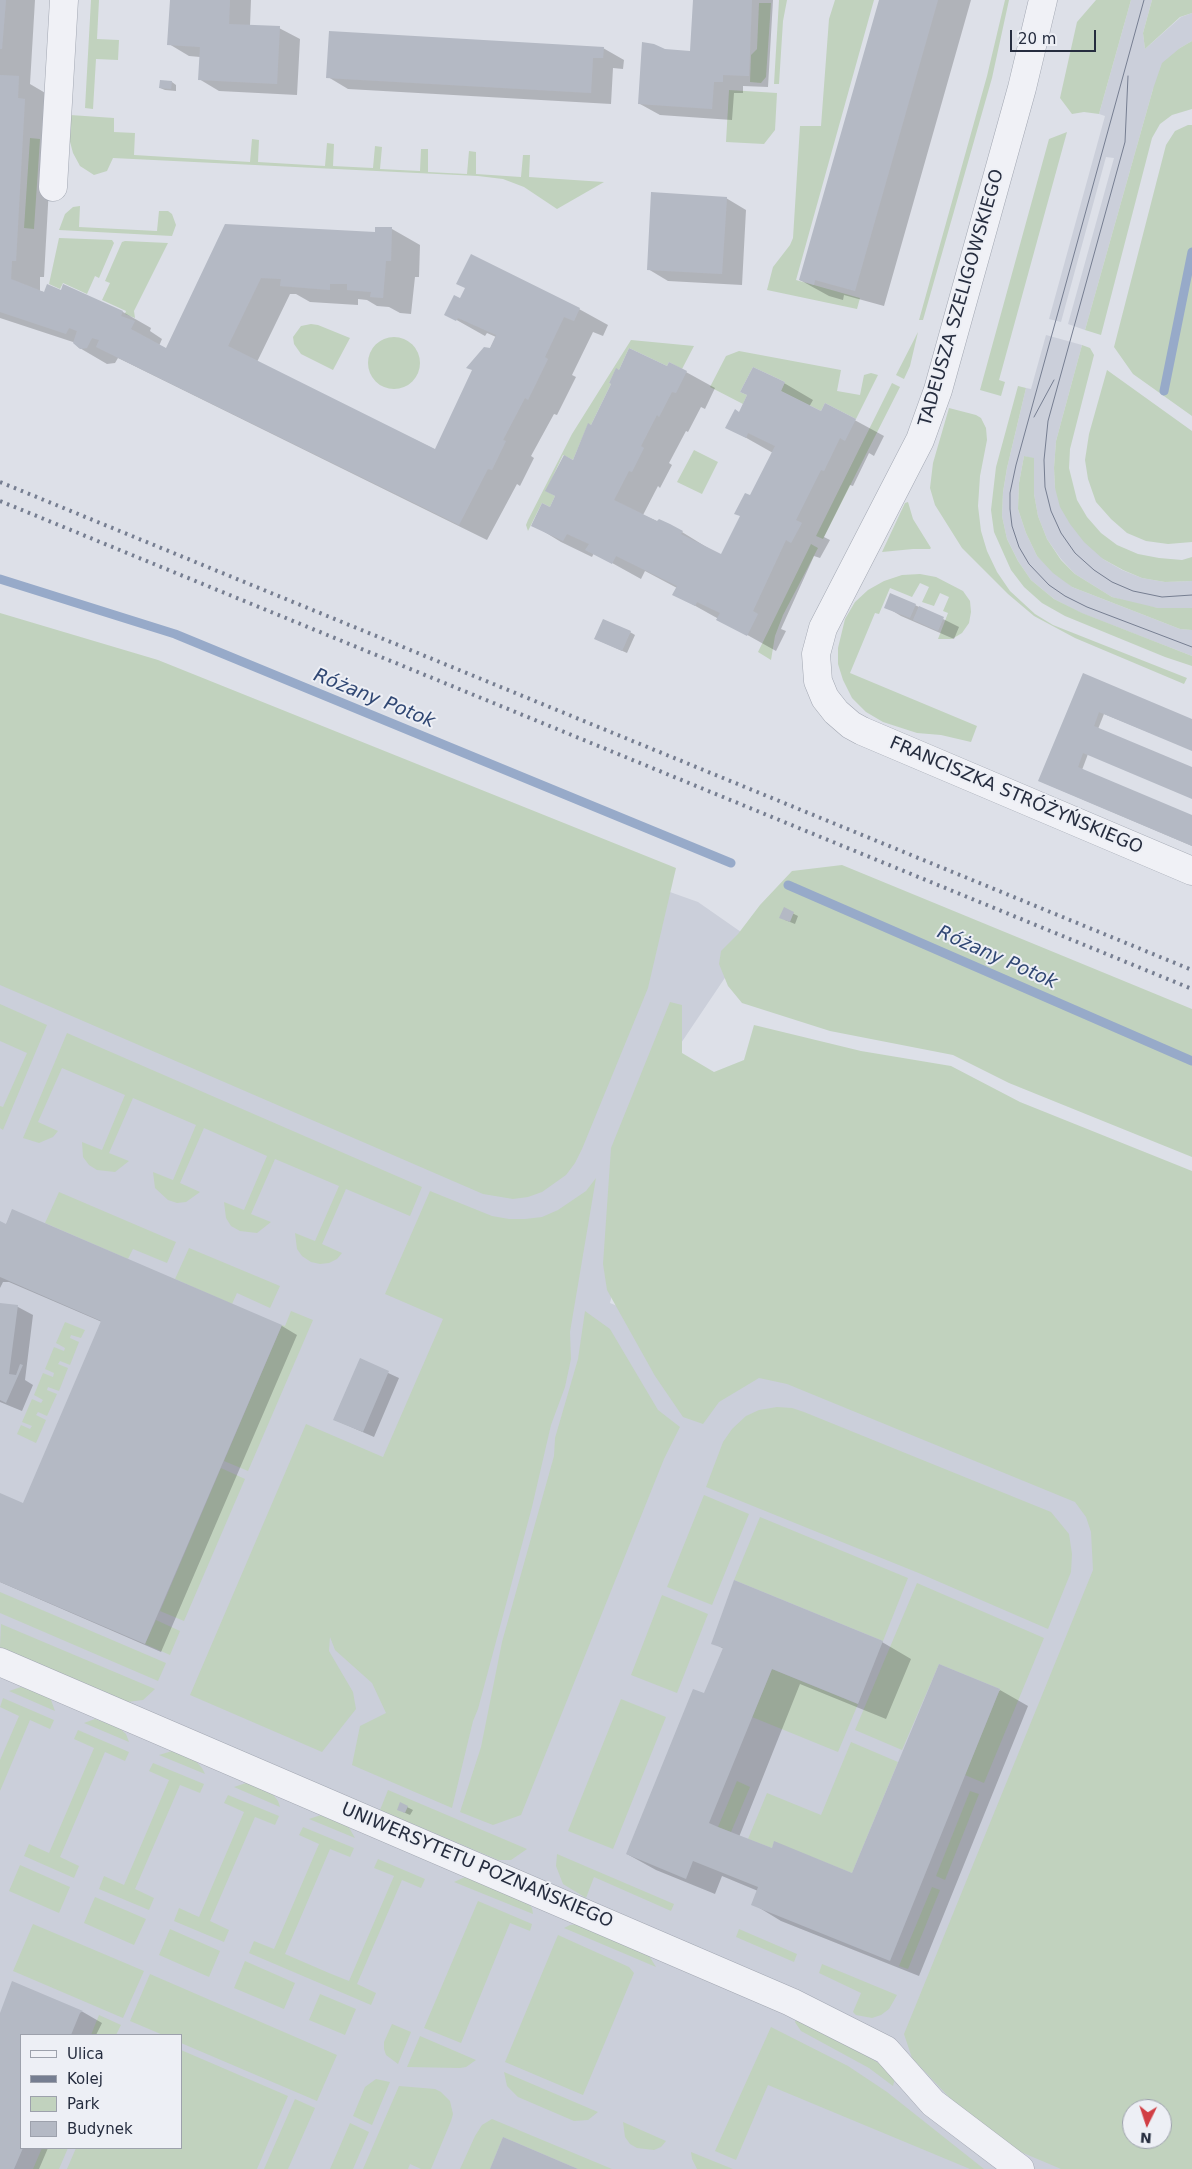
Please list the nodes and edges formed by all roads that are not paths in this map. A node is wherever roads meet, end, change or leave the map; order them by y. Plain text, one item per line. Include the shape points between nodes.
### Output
1 (64, 0) edge
2 (1043, 0) edge
3 (54, 187) dead end
4 (842, 718) joint
5 (1192, 871) edge
6 (0, 1662) edge
7 (1020, 2169) edge

1 - 3 street
2 - 4 street, TADEUSZA SZELIGOWSKIEGO via 1020,97 930,414 818,642 818,681 829,704
4 - 5 street, FRANCISZKA STRÓŻYŃSKIEGO via 882,740
6 - 7 street, UNIWERSYTETU POZNAŃSKIEGO via 791,2002 886,2050 932,2103

